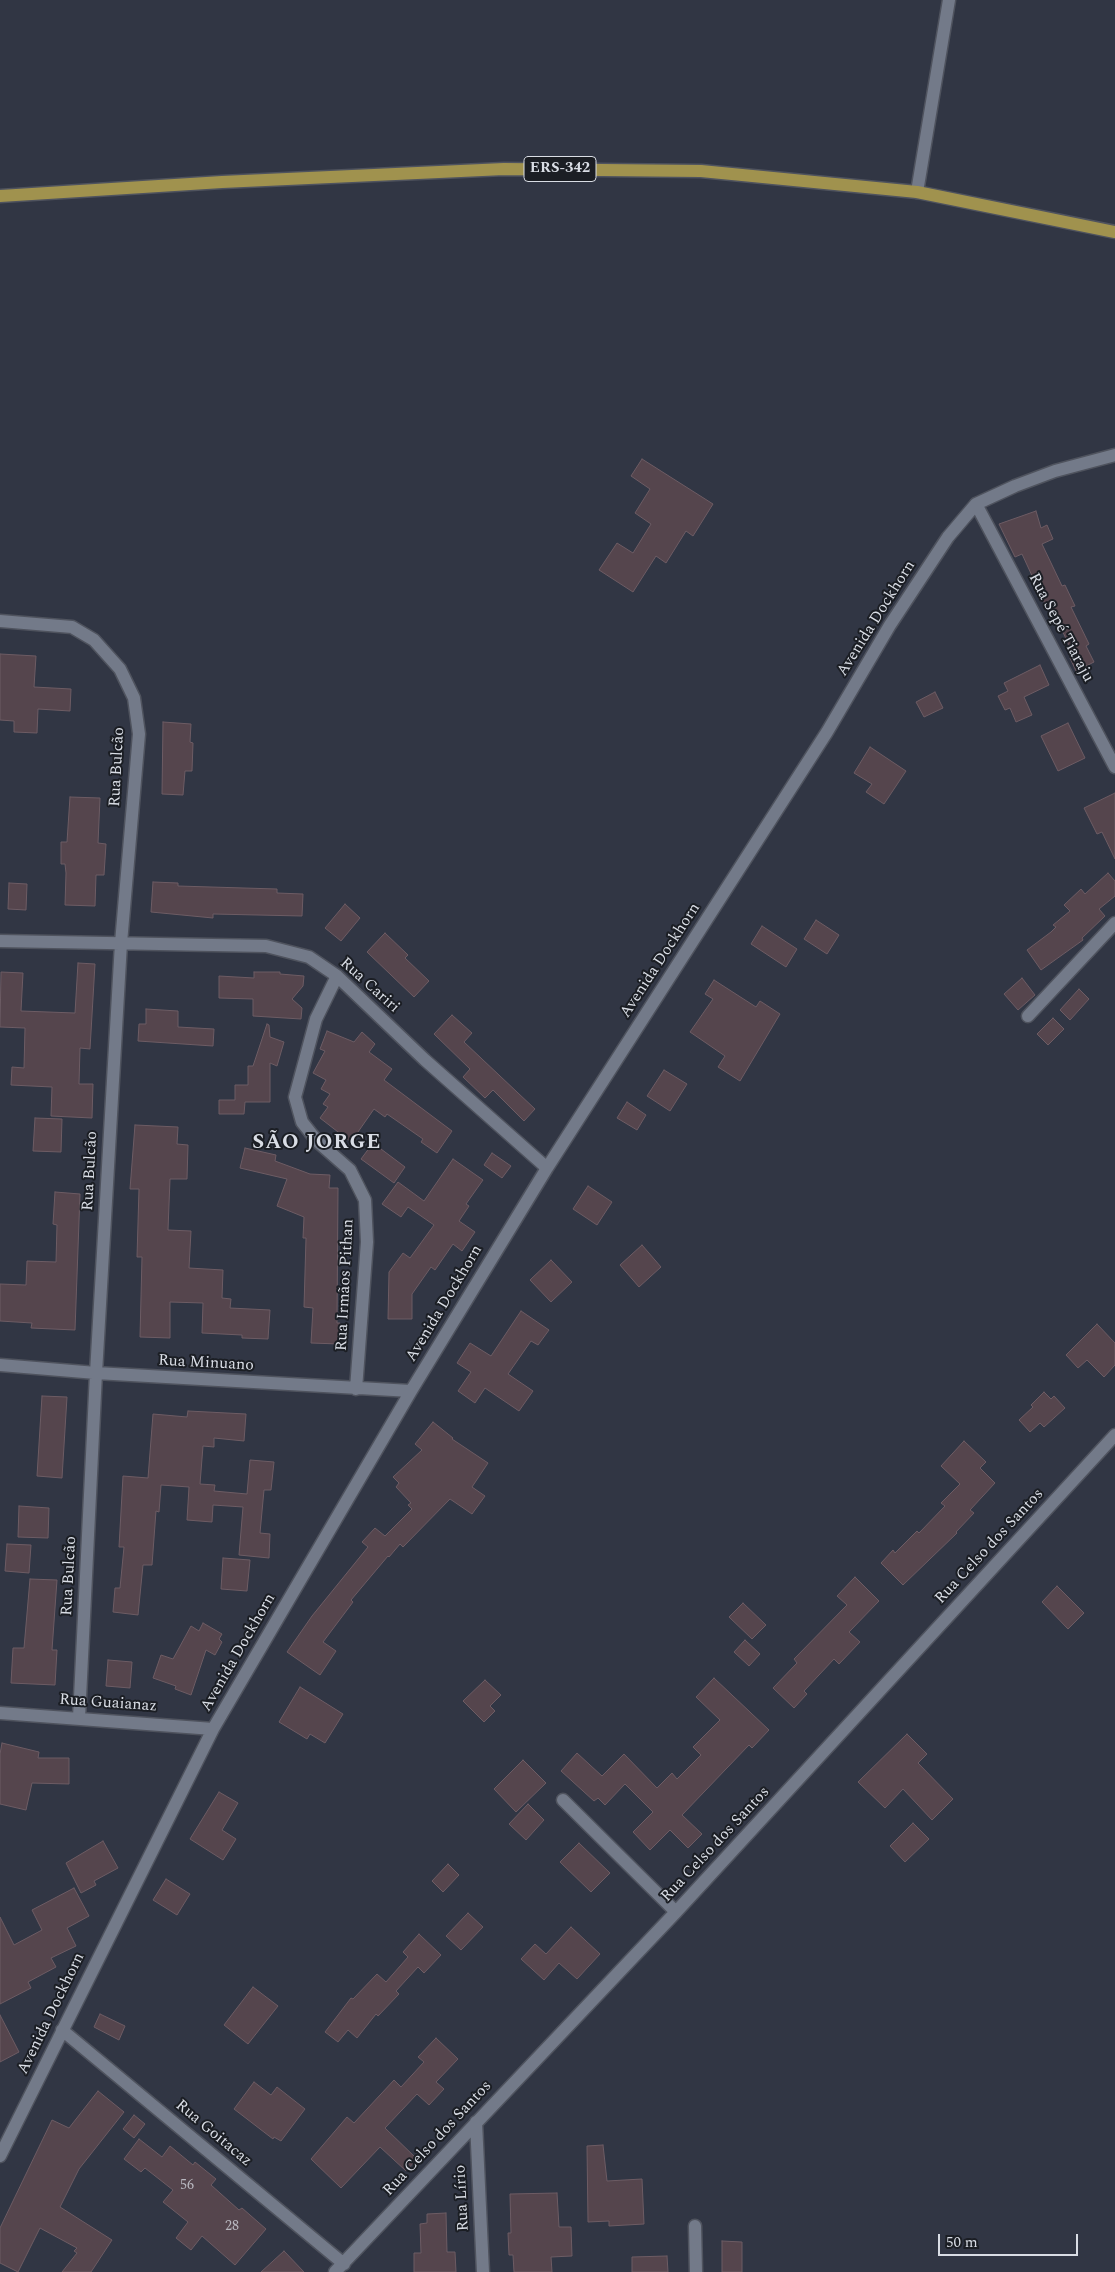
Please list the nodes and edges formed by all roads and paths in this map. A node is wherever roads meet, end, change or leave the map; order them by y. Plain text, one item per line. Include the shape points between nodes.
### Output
1 (949, 0) edge
2 (917, 192) junction
3 (0, 196) edge
4 (1115, 232) edge
5 (1115, 455) edge
6 (976, 504) junction
7 (0, 621) edge
8 (1115, 767) edge
9 (1115, 923) edge
10 (0, 941) edge
11 (121, 943) junction
12 (337, 976) junction
13 (1028, 1016) dead end
14 (547, 1168) junction
15 (0, 1365) edge
16 (96, 1373) junction
17 (356, 1389) junction
18 (411, 1391) junction
19 (1115, 1435) edge
20 (0, 1713) edge
21 (79, 1718) junction
22 (213, 1729) junction
23 (563, 1800) dead end
24 (676, 1912) junction
25 (62, 2030) junction
26 (476, 2122) junction
27 (0, 2156) edge
28 (695, 2226) dead end
29 (340, 2268) edge
30 (483, 2272) edge
31 (696, 2272) edge

1 - 2 street
2 - 3 main road, ERS-342 via 701,171 504,169
2 - 4 main road, ERS-342
5 - 6 street via 1055,471
6 - 8 street, Rua Sepé Tiaraju
6 - 14 street, Avenida Dockhorn via 948,538 890,625 826,732
7 - 11 street, Rua Bulcão via 72,627 94,640 120,669 134,698 139,734
9 - 13 street
10 - 11 street, Rua Cariri
11 - 12 street, Rua Cariri via 266,946 309,957
11 - 16 street, Rua Bulcão
12 - 14 street, Rua Cariri via 425,1060
12 - 17 street, Rua Irmãos Pithan via 316,1019 294,1098 302,1122 317,1141 350,1170 365,1200 367,1242
14 - 18 street, Avenida Dockhorn
15 - 16 street, Rua Minuano
16 - 17 street, Rua Minuano
16 - 21 street, Rua Bulcão
17 - 18 street, Rua Minuano
18 - 22 street, Avenida Dockhorn
19 - 24 street, Rua Celso dos Santos
20 - 21 street, Rua Guaianaz
21 - 22 street, Rua Guaianaz
22 - 25 street, Avenida Dockhorn
23 - 24 street
24 - 26 street, Rua Celso dos Santos
25 - 27 street, Avenida Dockhorn
25 - 29 street, Rua Goitacaz
26 - 29 street, Rua Celso dos Santos
26 - 30 street, Rua Lírio
28 - 31 street

